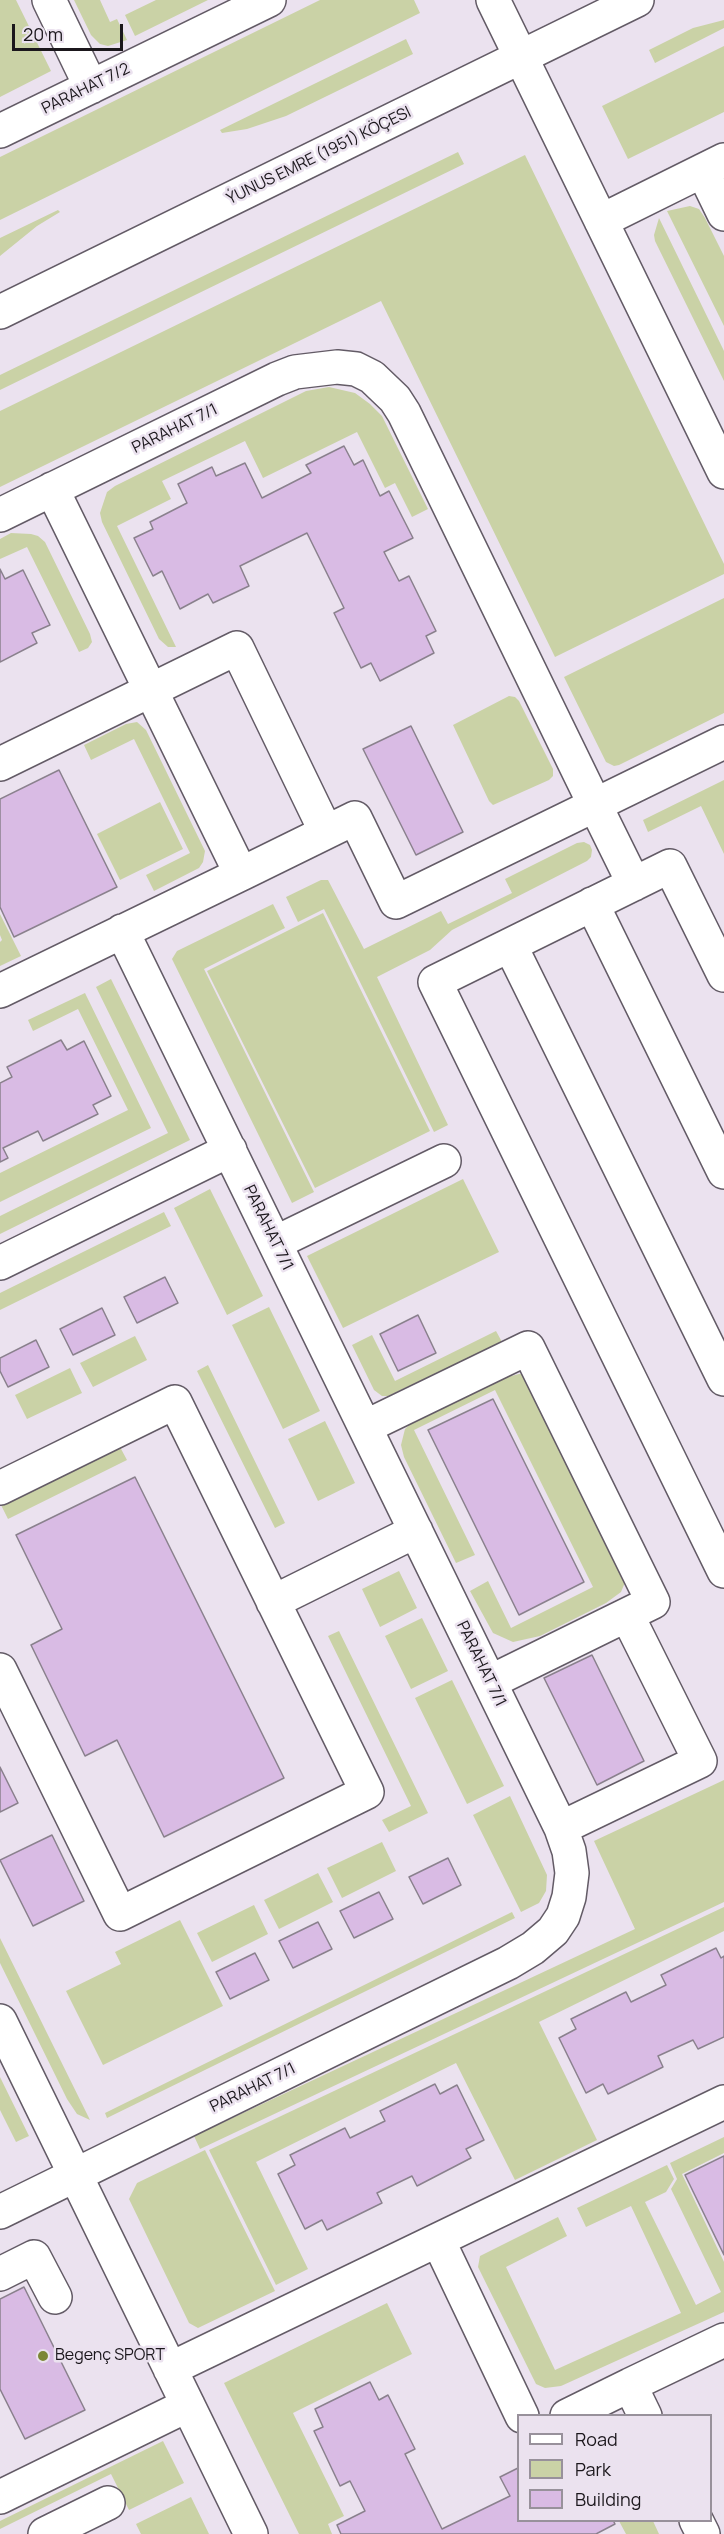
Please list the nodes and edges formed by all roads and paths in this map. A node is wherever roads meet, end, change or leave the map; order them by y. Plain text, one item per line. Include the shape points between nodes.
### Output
1 (49, 0) edge
2 (269, 0) edge
3 (493, 0) edge
4 (637, 0) edge
5 (521, 58) junction
6 (91, 87) junction
7 (0, 131) edge
8 (713, 165) edge
9 (724, 214) edge
10 (601, 221) junction
11 (0, 312) edge
12 (724, 472) edge
13 (52, 489) junction
14 (0, 515) edge
15 (151, 690) junction
16 (724, 742) edge
17 (0, 764) edge
18 (595, 805) junction
19 (326, 832) junction
20 (241, 874) junction
21 (634, 884) junction
22 (592, 904) junction
23 (122, 931) junction
24 (510, 945) junction
25 (724, 975) edge
26 (0, 991) edge
27 (230, 1150) junction
28 (444, 1161) dead end
29 (724, 1172) edge
30 (275, 1243) junction
31 (0, 1263) edge
32 (724, 1379) edge
33 (365, 1427) junction
34 (0, 1488) edge
35 (416, 1531) junction
36 (724, 1571) edge
37 (273, 1602) junction
38 (627, 1615) junction
39 (490, 1682) junction
40 (4, 1686) edge
41 (561, 1828) junction
42 (0, 2021) edge
43 (724, 2102) edge
44 (75, 2175) junction
45 (0, 2212) edge
46 (438, 2240) junction
47 (0, 2274) edge
48 (55, 2297) dead end
49 (724, 2340) edge
50 (170, 2369) junction
51 (630, 2385) junction
52 (188, 2405) junction
53 (522, 2414) edge
54 (569, 2414) edge
55 (644, 2414) edge
56 (0, 2497) edge
57 (108, 2504) dead end
58 (45, 2534) edge
59 (251, 2534) edge

1 - 6 street
2 - 6 street, PARAHAT 7/2
3 - 5 street
4 - 5 street, ÝUNUS EMRE (1951) KÖÇESI
5 - 10 street
5 - 11 street, ÝUNUS EMRE (1951) KÖÇESI
6 - 7 street, PARAHAT 7/2
8 - 9 street
8 - 10 street
10 - 12 street
13 - 14 street, PARAHAT 7/1
13 - 15 street
13 - 18 street, PARAHAT 7/1 via 295,372 337,367 356,369 372,377 385,387 404,413
15 - 17 street
15 - 19 street via 237,648
15 - 20 street
16 - 18 street
18 - 19 street via 396,902 355,818
18 - 21 street
19 - 20 street
20 - 23 street
21 - 22 street
21 - 25 street via 670,866
22 - 24 street
22 - 29 street
23 - 26 street
23 - 27 street, PARAHAT 7/1
24 - 32 street
24 - 36 street via 435,982
27 - 30 street, PARAHAT 7/1
27 - 31 street
28 - 30 street
30 - 33 street, PARAHAT 7/1
33 - 35 street, PARAHAT 7/1
33 - 38 street via 528,1348 653,1602
34 - 37 street via 175,1402
35 - 37 street
35 - 39 street, PARAHAT 7/1
37 - 40 street via 367,1792 120,1914
38 - 39 street
38 - 41 street via 700,1761
39 - 41 street, PARAHAT 7/1
41 - 44 street, PARAHAT 7/1 via 572,1873 569,1897 553,1931 533,1948
42 - 44 street
43 - 46 street
44 - 45 street, PARAHAT 7/1
44 - 50 street
46 - 50 street
46 - 53 street
47 - 48 street via 34,2257
49 - 51 street
50 - 52 street
51 - 54 street
51 - 55 street
52 - 56 street
52 - 59 street
57 - 58 street

